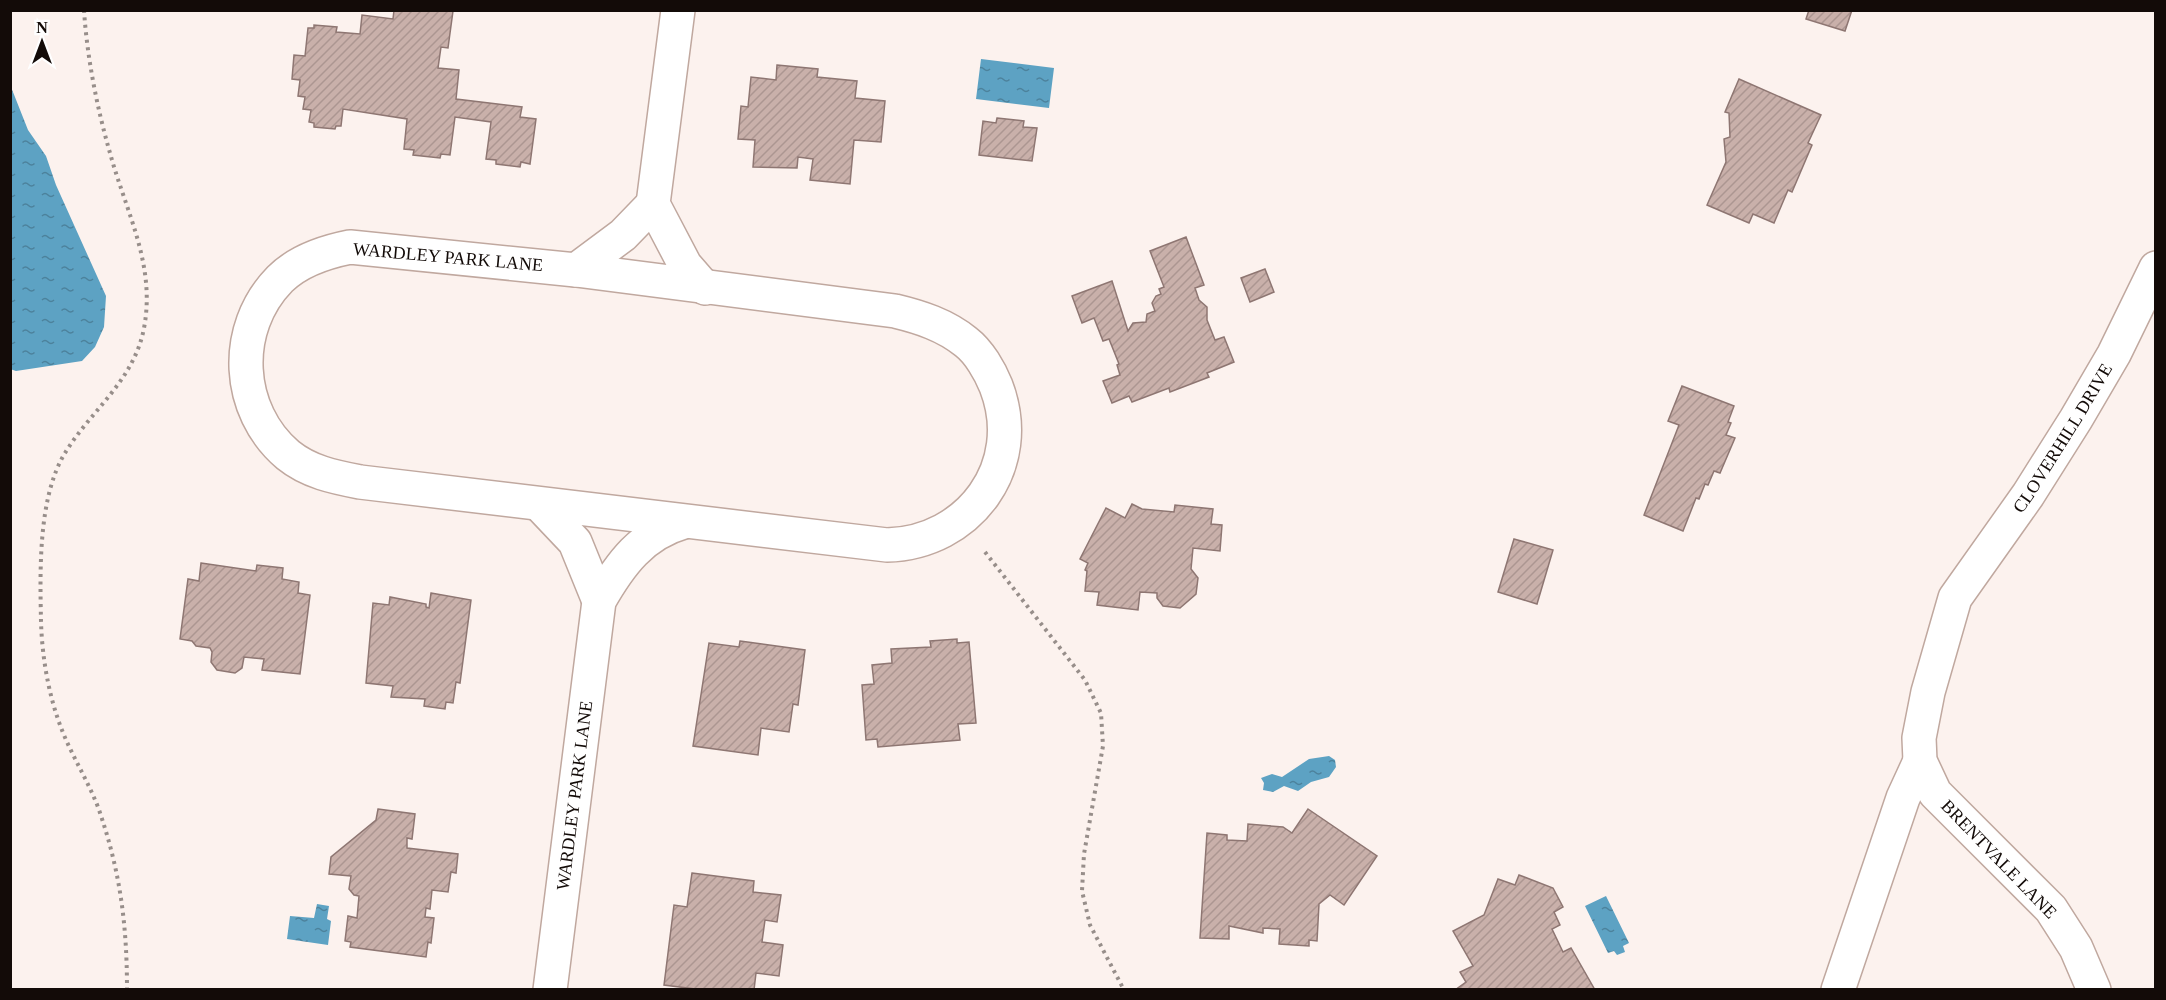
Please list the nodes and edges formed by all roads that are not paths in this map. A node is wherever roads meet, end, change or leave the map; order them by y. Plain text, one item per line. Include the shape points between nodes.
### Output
1 (678, 10) edge
2 (653, 204) junction
3 (2156, 268) edge
4 (576, 270) junction
5 (705, 288) junction
6 (539, 504) junction
7 (684, 522) junction
8 (1955, 598) joint
9 (599, 601) junction
10 (1920, 761) junction
11 (549, 990) edge
12 (1838, 990) edge
13 (2094, 990) edge

1 - 2 street
2 - 4 street via 623,235
2 - 5 street via 685,265
3 - 8 street, CLOVERHILL DRIVE via 2125,333 2076,419
4 - 5 street, WARDLEY PARK LANE
4 - 6 street, WARDLEY PARK LANE via 350,247 329,251 280,279 259,309 247,344 249,395 254,410 268,434 301,464 360,482
5 - 7 street, WARDLEY PARK LANE via 895,311 938,325 967,342 986,366 999,395 1004,440 997,470 981,499 962,520 919,542 869,545
6 - 7 street, WARDLEY PARK LANE
6 - 9 street, WARDLEY PARK LANE via 575,542
7 - 9 street, WARDLEY PARK LANE via 641,543 615,571
8 - 10 street, BRENTVALE LANE via 1922,719
9 - 11 street, WARDLEY PARK LANE
10 - 12 street, BRENTVALE LANE via 1903,798
10 - 13 street, BRENTVALE LANE via 1924,775 1942,802 2051,909 2076,948

